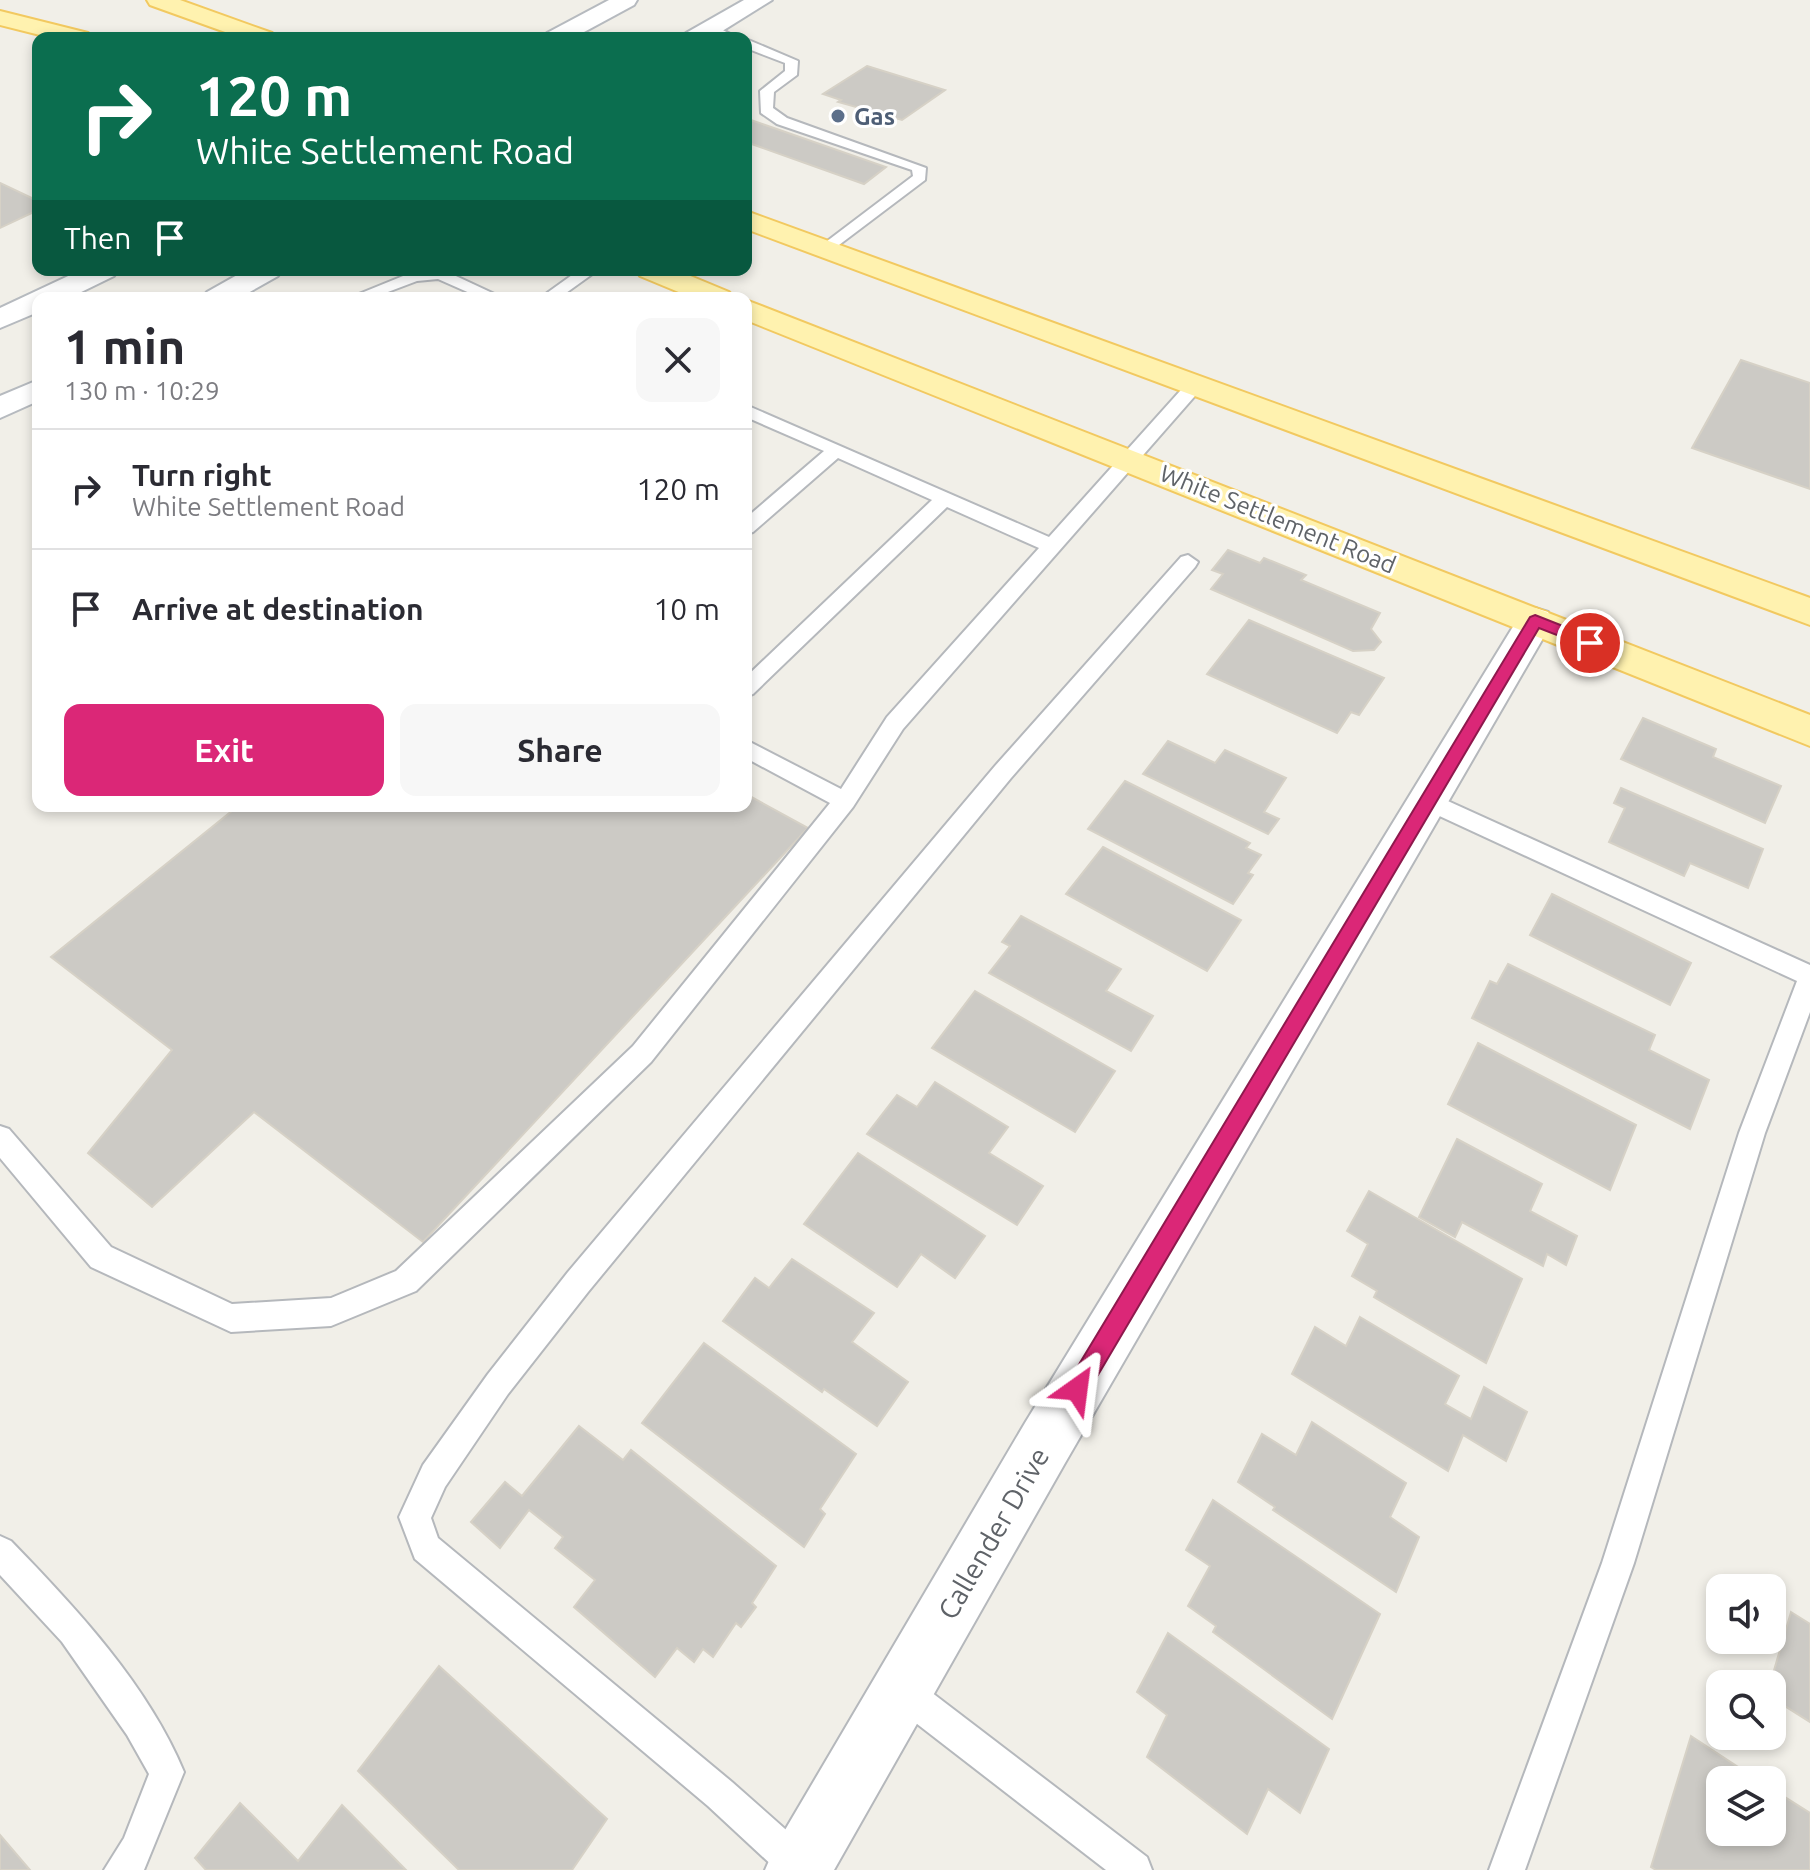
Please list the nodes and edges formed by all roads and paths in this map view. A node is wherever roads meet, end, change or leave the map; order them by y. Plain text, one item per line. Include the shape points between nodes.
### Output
1 (158, 0) edge
2 (626, 0) edge
3 (761, 0) edge
4 (0, 18) edge
5 (579, 25) junction
6 (56, 32) edge
7 (247, 32) edge
8 (555, 32) edge
9 (566, 32) edge
10 (716, 32) edge
11 (752, 45) edge
12 (752, 221) edge
13 (826, 248) junction
14 (91, 276) edge
15 (259, 276) edge
16 (423, 276) edge
17 (445, 276) edge
18 (581, 276) edge
19 (665, 276) edge
20 (58, 292) edge
21 (235, 292) edge
22 (373, 292) edge
23 (481, 292) edge
24 (557, 292) edge
25 (704, 292) edge
26 (32, 304) edge
27 (752, 311) edge
28 (0, 319) edge
29 (1195, 385) junction
30 (32, 392) edge
31 (0, 408) edge
32 (752, 413) edge
33 (836, 450) junction
34 (1128, 460) junction
35 (945, 498) junction
36 (752, 523) edge
37 (1052, 546) junction
38 (1188, 562) dead end
39 (1810, 612) edge
40 (1535, 621) junction
41 (752, 683) edge
42 (1810, 731) edge
43 (752, 751) edge
44 (845, 801) junction
45 (1428, 801) junction
46 (1810, 977) edge
47 (0, 1138) edge
48 (0, 1552) edge
49 (902, 1691) junction
50 (799, 1868) edge
51 (122, 1870) edge
52 (1134, 1870) edge
53 (1507, 1870) edge

1 - 7 main road
2 - 5 street
3 - 10 street
4 - 6 main road
5 - 8 street
5 - 9 street
11 - 13 lane via 791,61 792,72 767,91 766,110 782,121 919,168 920,177
12 - 13 main road
13 - 29 main road
14 - 20 street
15 - 21 street
16 - 22 lane
17 - 23 lane
18 - 24 lane
19 - 25 main road
26 - 28 street
27 - 34 main road, White Settlement Road
29 - 34 lane
29 - 39 main road
30 - 31 street
32 - 33 lane
33 - 35 lane
33 - 36 lane
34 - 37 lane
34 - 40 main road, White Settlement Road
35 - 37 lane
35 - 41 lane
37 - 44 lane via 895,723
38 - 50 lane via 1003,772 578,1282 443,1463 415,1517 426,1548 720,1794
40 - 42 main road, White Settlement Road
40 - 45 street, Callender Drive
43 - 44 lane
44 - 47 lane via 642,1054 406,1281 331,1312 231,1318 101,1257
45 - 46 lane
45 - 49 street, Callender Drive
46 - 53 lane via 1752,1133 1618,1563
48 - 51 lane via 74,1630 167,1772 137,1850
49 - 50 street, Callender Drive
49 - 52 lane

